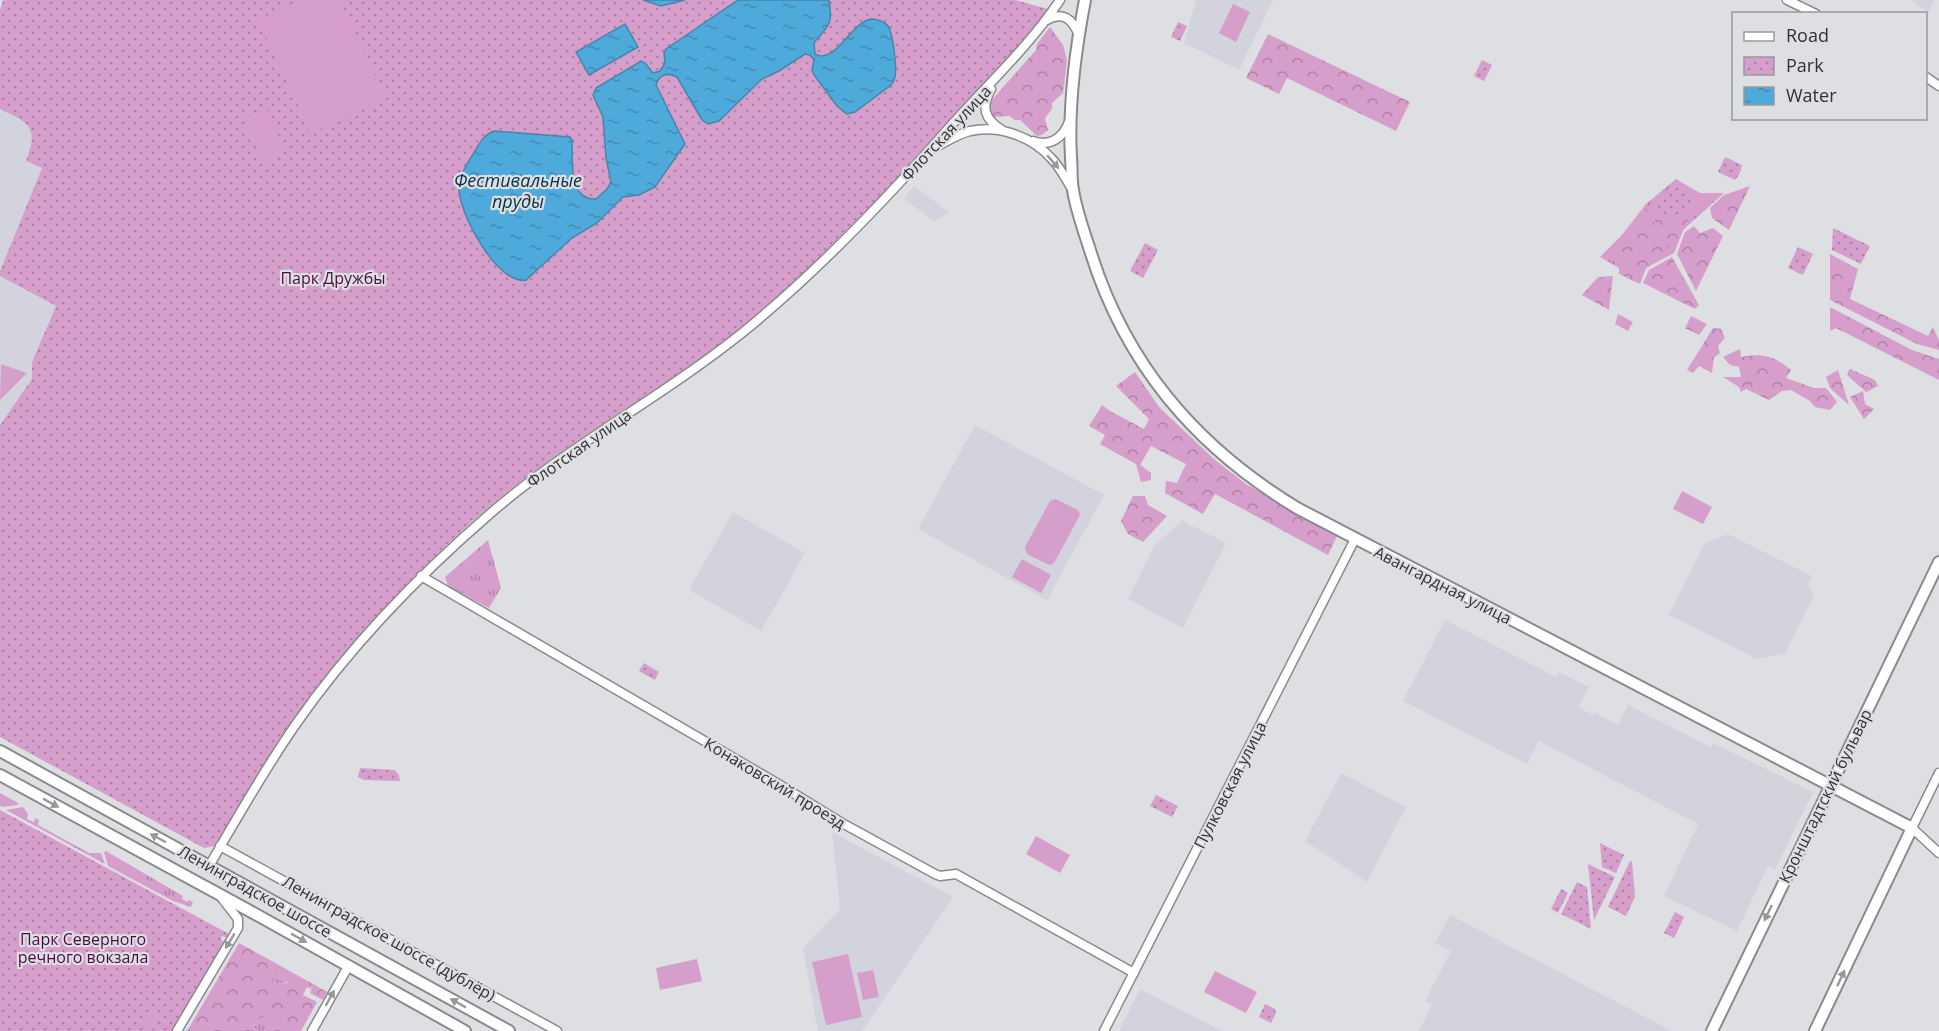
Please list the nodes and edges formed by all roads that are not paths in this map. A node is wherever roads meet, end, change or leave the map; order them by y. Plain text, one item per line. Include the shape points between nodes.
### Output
1 (1060, 0) edge
2 (1085, 0) edge
3 (1787, 0) edge
4 (1812, 12) edge
5 (1044, 22) junction
6 (1079, 36) junction
7 (999, 76) junction
8 (1069, 123) junction
9 (1005, 131) junction
10 (1026, 139) junction
11 (930, 150) junction
12 (1073, 191) junction
13 (1355, 539) junction
14 (1939, 562) edge
15 (421, 576) junction
16 (0, 751) edge
17 (1939, 773) edge
18 (0, 775) edge
19 (1831, 784) junction
20 (1912, 828) junction
21 (220, 846) junction
22 (1939, 853) edge
23 (209, 866) junction
24 (216, 892) junction
25 (349, 965) junction
26 (1134, 973) junction
27 (177, 1031) edge
28 (312, 1031) edge
29 (465, 1031) edge
30 (509, 1031) edge
31 (557, 1031) edge
32 (1104, 1031) edge
33 (1712, 1031) edge
34 (1815, 1031) edge

1 - 5 street, Флотская улица
2 - 6 main road, Авангардная улица
3 - 4 street
5 - 6 street via 1062,16 1072,22
5 - 7 street, Флотская улица
6 - 8 main road, Авангардная улица
7 - 9 street, Флотская улица via 984,106 989,120
7 - 11 street, Флотская улица
8 - 10 street via 1055,141 1038,143
8 - 12 main road, Авангардная улица
9 - 10 street, Авангардная улица
9 - 11 street, Авангардная улица via 969,131
10 -> 12 street, Авангардная улица via 1051,158
11 - 15 street, Флотская улица via 848,236 743,332 501,504
12 - 13 main road, Авангардная улица via 1104,292 1138,358 1171,403 1202,437 1247,476
13 - 19 main road, Авангардная улица
13 - 26 street, Пулковская улица
14 - 19 main road, Кронштадтский бульвар
15 - 21 street, Флотская улица via 369,631 314,700
15 - 26 street, Конаковский проезд via 842,823 935,874 956,874
23 -> 16 main road, Ленинградское шоссе
17 - 20 street
18 -> 24 main road, Ленинградское шоссе
19 - 20 main road, Авангардная улица
19 -> 33 main road, Кронштадтский бульвар
20 - 22 street, Авангардная улица
34 -> 20 main road
21 - 23 street, Флотская улица
21 - 31 street, Ленинградское шоссе (дублёр)
30 -> 23 main road, Ленинградское шоссе
24 -> 25 main road, Ленинградское шоссе
24 -> 27 street via 234,912 238,928
28 -> 25 street
25 - 29 main road, Ленинградское шоссе
26 - 32 street, Пулковская улица

